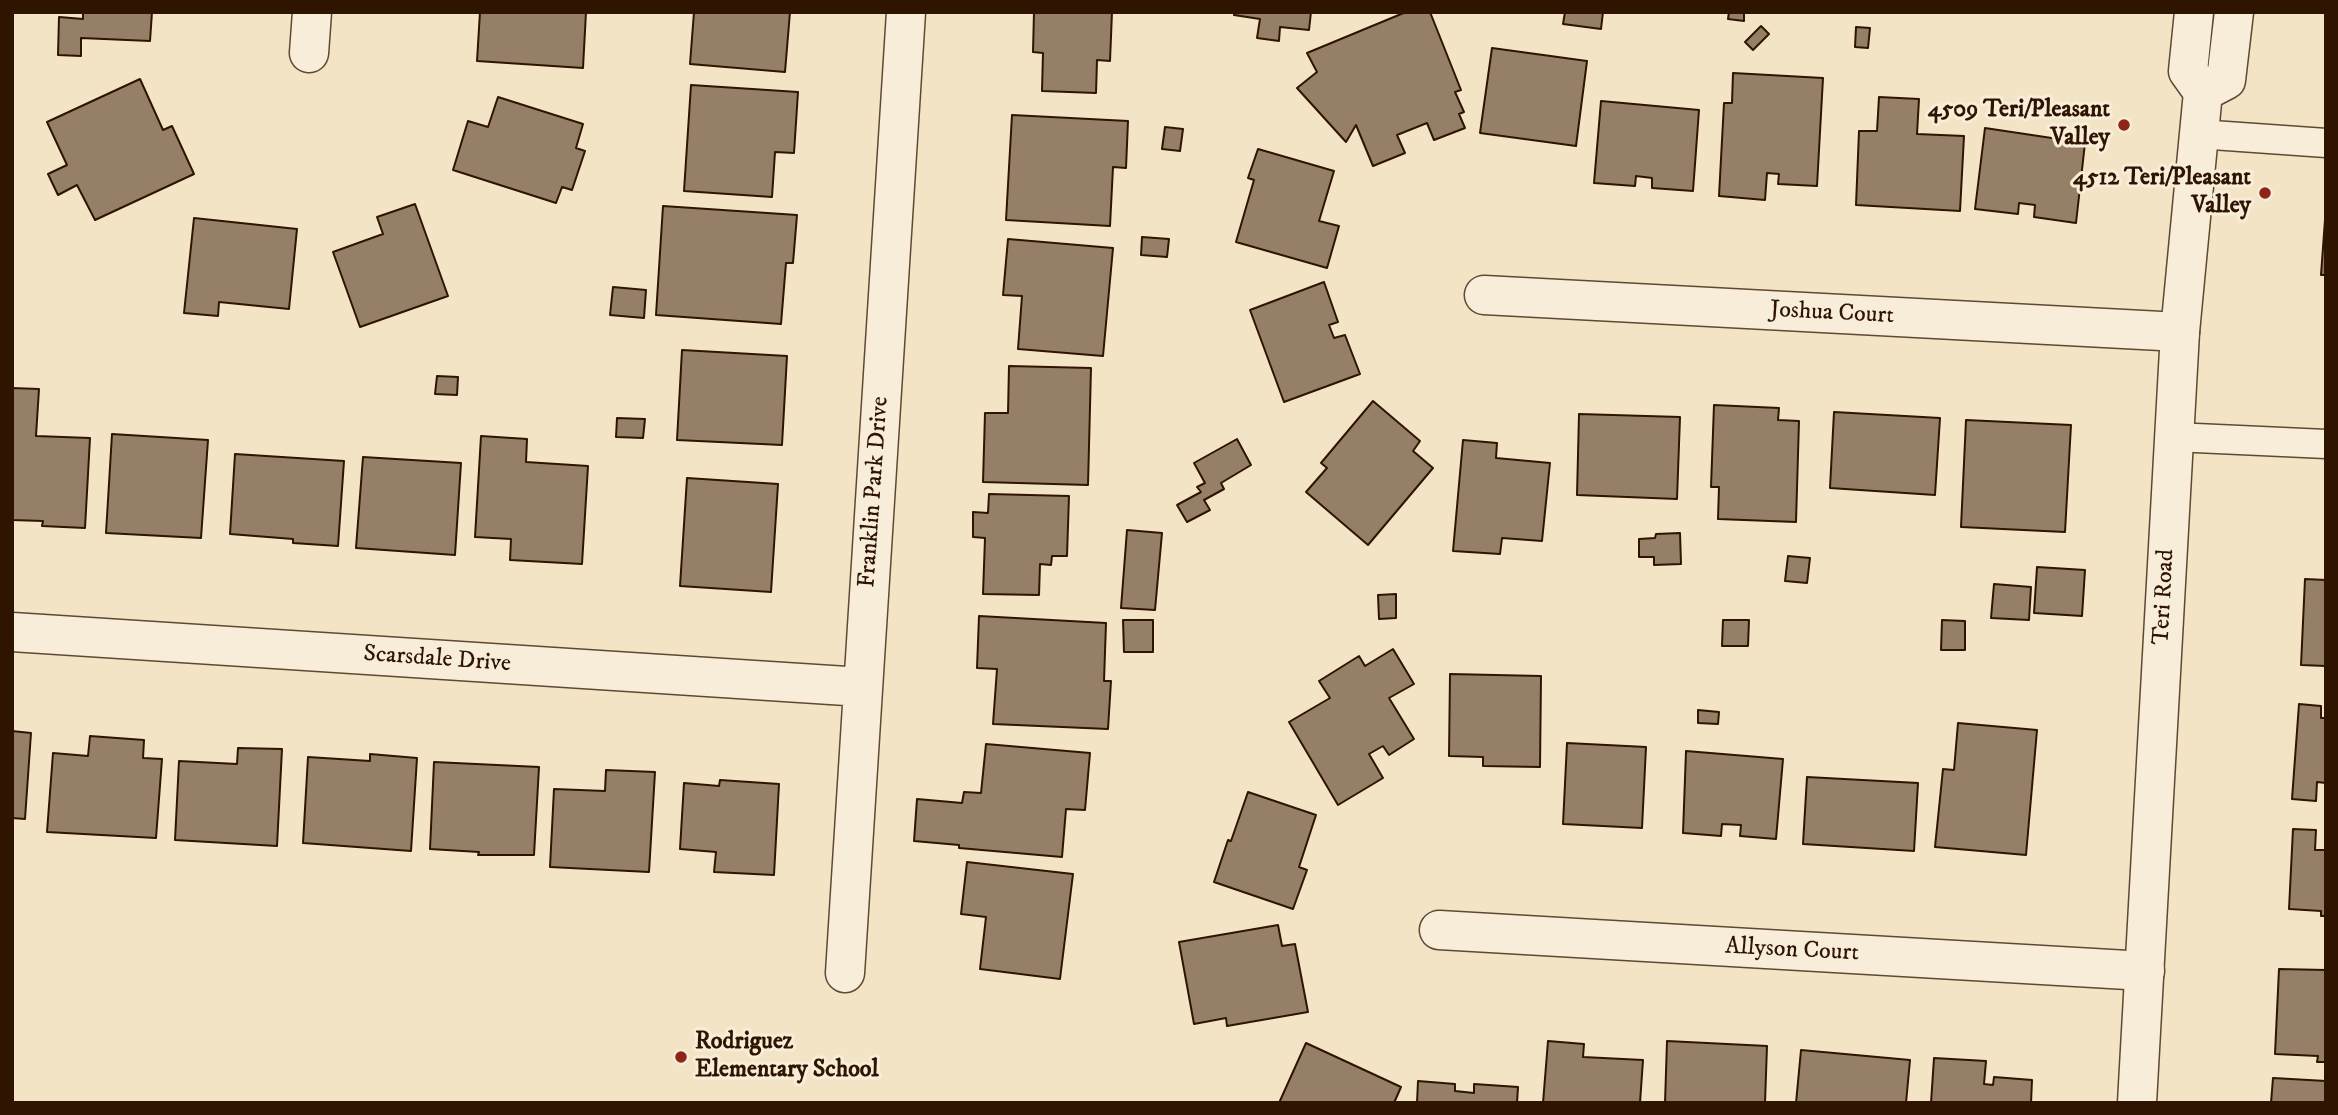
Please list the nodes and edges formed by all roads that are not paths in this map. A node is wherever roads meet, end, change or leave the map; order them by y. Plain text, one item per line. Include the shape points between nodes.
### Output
1 (312, 12) edge
2 (906, 12) edge
3 (2194, 12) edge
4 (2234, 12) edge
5 (309, 53) dead end
6 (2203, 92) junction
7 (2198, 134) junction
8 (2326, 143) edge
9 (1484, 295) dead end
10 (2180, 332) junction
11 (2174, 437) junction
12 (2326, 444) edge
13 (12, 632) edge
14 (862, 687) junction
15 (1440, 930) dead end
16 (2145, 971) junction
17 (845, 973) dead end
18 (2137, 1103) edge

1 - 5 street
2 - 14 street, Franklin Park Drive
3 - 6 street via 2188,71
4 - 6 street via 2226,80
6 - 7 street, Teri Road
7 - 8 lane
7 - 10 street, Teri Road
9 - 10 street, Joshua Court
10 - 11 street, Teri Road
11 - 12 lane
11 - 16 street, Teri Road
13 - 14 street, Scarsdale Drive
14 - 17 street, Franklin Park Drive
15 - 16 street, Allyson Court
16 - 18 street, Teri Road

